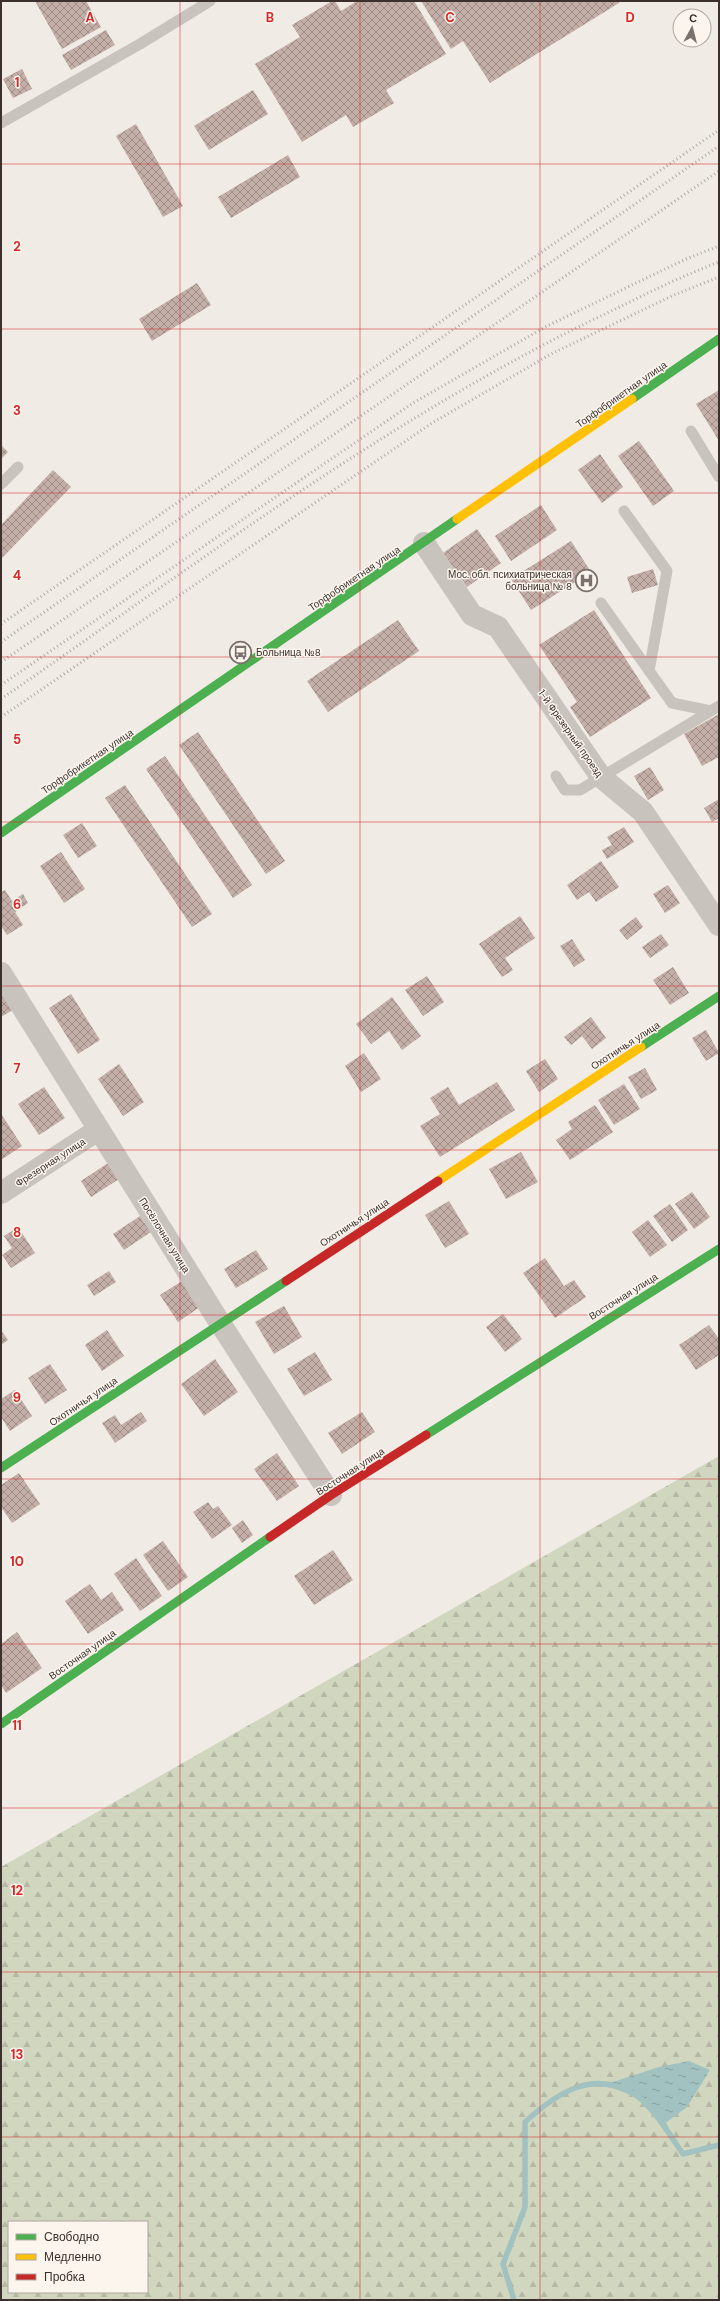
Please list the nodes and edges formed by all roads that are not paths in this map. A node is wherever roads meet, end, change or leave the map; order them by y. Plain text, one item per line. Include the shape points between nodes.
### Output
1 (210, 1) edge
2 (1, 123) edge
3 (719, 340) edge
4 (691, 431) dead end
5 (18, 467) dead end
6 (719, 477) edge
7 (1, 484) edge
8 (624, 511) dead end
9 (424, 543) junction
10 (601, 603) dead end
11 (649, 671) junction
12 (715, 709) edge
13 (556, 776) dead end
14 (601, 777) junction
15 (1, 833) edge
16 (719, 925) edge
17 (1, 973) edge
18 (719, 996) edge
19 (98, 1130) junction
20 (1, 1193) edge
21 (719, 1249) edge
22 (220, 1323) junction
23 (1, 1468) edge
24 (331, 1495) junction
25 (1, 1724) edge

1 - 2 lane
3 - 9 street, Торфобрикетная улица
4 - 6 lane
5 - 7 lane
8 - 11 lane via 667,571
9 - 14 street, 1-й Фрезерный проезд via 472,615 498,627
9 - 15 street, Торфобрикетная улица
10 - 11 lane
11 - 12 lane via 672,703
12 - 14 lane
13 - 14 lane via 565,790 580,790
14 - 16 street, 1-й Фрезерный проезд via 643,812
17 - 19 street, Посёлочная улица
18 - 22 street, Охотничья улица
19 - 20 street, Фрезерная улица
19 - 22 street, Посёлочная улица
21 - 24 street, Восточная улица
22 - 23 street, Охотничья улица
22 - 24 street, Посёлочная улица
24 - 25 street, Восточная улица

